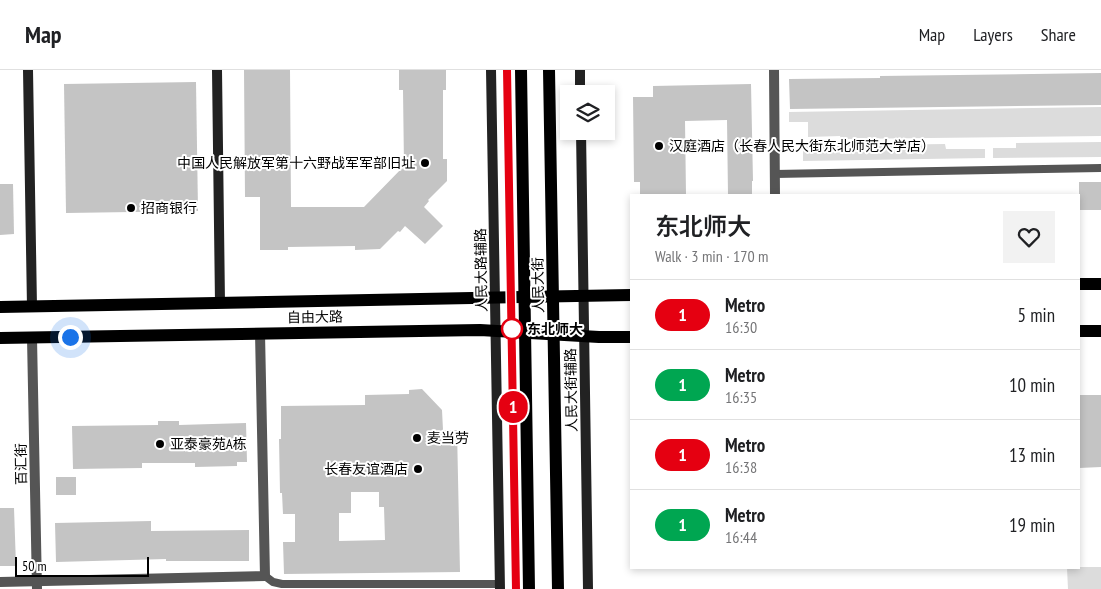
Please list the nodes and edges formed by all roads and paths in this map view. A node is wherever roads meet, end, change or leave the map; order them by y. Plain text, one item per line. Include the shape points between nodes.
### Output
1 (28, 70) edge
2 (217, 70) edge
3 (491, 70) edge
4 (521, 70) edge
5 (549, 70) edge
6 (580, 70) edge
7 (774, 70) edge
8 (580, 85) edge
9 (581, 140) edge
10 (1101, 168) edge
11 (775, 174) junction
12 (775, 194) edge
13 (1080, 284) edge
14 (1101, 284) edge
15 (630, 295) edge
16 (584, 296) junction
17 (524, 297) junction
18 (553, 297) junction
19 (495, 298) junction
20 (220, 303) junction
21 (0, 307) edge
22 (32, 307) junction
23 (496, 331) junction
24 (1080, 331) edge
25 (1101, 331) edge
26 (260, 333) junction
27 (525, 333) junction
28 (554, 334) junction
29 (584, 336) junction
30 (630, 337) edge
31 (0, 338) edge
32 (32, 338) junction
33 (265, 576) junction
34 (0, 582) edge
35 (37, 585) edge
36 (500, 586) edge
37 (530, 589) edge
38 (558, 589) edge
39 (588, 589) edge

1 - 22 main road
2 - 20 main road
3 - 19 main road, 人民大路辅路
4 - 17 main road, 人民大街
5 - 18 main road, 人民大街
6 - 8 main road
7 - 11 street
9 - 16 main road, 人民大街辅路
10 - 11 lane
11 - 12 street
13 - 14 main road
15 - 16 main road, 自由大路
16 - 18 main road, 自由大路
16 - 29 main road, 人民大街辅路
17 - 18 main road, 自由大路
17 - 19 main road, 自由大路
17 - 27 main road, 人民大街
18 - 28 main road, 人民大街
19 - 20 main road, 自由大路
19 - 23 main road, 人民大路辅路
20 - 22 main road, 自由大路
21 - 22 main road, 自由大路
23 - 26 main road, 自由大路
23 - 27 main road, 自由大路
23 - 36 main road, 人民大路辅路
24 - 25 main road
26 - 32 main road, 自由大路
26 - 33 street
27 - 28 main road, 自由大路
27 - 37 main road, 人民大街
28 - 29 main road, 自由大路
28 - 38 main road, 人民大街
29 - 30 main road, 自由大路
29 - 39 main road, 人民大街辅路
31 - 32 main road, 自由大路
32 - 35 street, 百汇街
33 - 35 street
33 - 36 lane via 282,584
34 - 35 street

